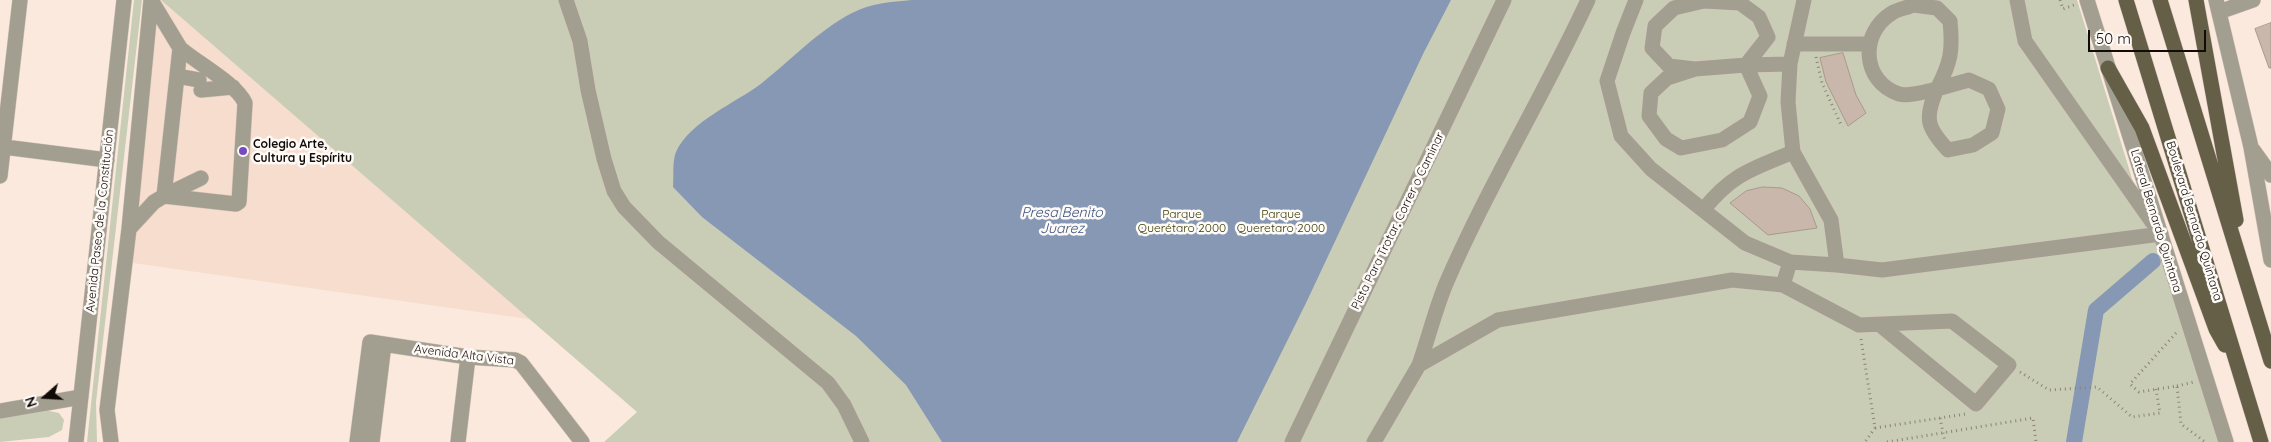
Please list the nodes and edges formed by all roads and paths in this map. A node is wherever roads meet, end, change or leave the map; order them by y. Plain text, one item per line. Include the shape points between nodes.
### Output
1 (20, 0) edge
2 (124, 0) edge
3 (151, 0) edge
4 (1504, 0) edge
5 (1588, 0) edge
6 (1636, 0) edge
7 (1804, 0) edge
8 (2017, 0) edge
9 (2060, 0) edge
10 (2087, 0) edge
11 (2126, 0) edge
12 (2160, 0) edge
13 (2196, 0) edge
14 (2253, 0) edge
15 (566, 1) edge
16 (2218, 6) edge
17 (2063, 9) dead end
18 (1794, 44) junction
19 (1814, 44) junction
20 (1869, 44) junction
21 (180, 48) junction
22 (1790, 64) junction
23 (1746, 65) junction
24 (2108, 68) junction
25 (1695, 69) junction
26 (178, 76) junction
27 (233, 87) junction
28 (1937, 89) junction
29 (1842, 127) dead end
30 (4, 147) junction
31 (2251, 147) junction
32 (1793, 152) junction
33 (107, 160) junction
34 (2271, 175) edge
35 (0, 176) edge
36 (200, 178) dead end
37 (164, 196) junction
38 (2229, 208) junction
39 (1704, 209) junction
40 (129, 229) junction
41 (2163, 241) junction
42 (2270, 257) edge
43 (1790, 262) junction
44 (2199, 263) junction
45 (1837, 265) junction
46 (1783, 285) junction
47 (1859, 325) junction
48 (1880, 325) junction
49 (2178, 331) dead end
50 (384, 344) junction
51 (468, 357) junction
52 (2271, 361) edge
53 (1419, 365) junction
54 (2009, 365) junction
55 (2195, 382) dead end
56 (2178, 386) junction
57 (2156, 389) junction
58 (81, 397) junction
59 (1976, 404) junction
60 (0, 411) edge
61 (1940, 418) junction
62 (1875, 428) junction
63 (1944, 433) junction
64 (76, 442) edge
65 (111, 442) edge
66 (364, 442) edge
67 (458, 442) edge
68 (582, 442) edge
69 (862, 442) edge
70 (1292, 442) edge
71 (1374, 442) edge
72 (1865, 442) edge
73 (1888, 442) edge
74 (1946, 442) edge
75 (2036, 442) edge
76 (2205, 442) edge
77 (2226, 442) edge
78 (2261, 442) edge

1 - 30 street
2 - 33 street, Avenida Paseo de la Constitución
3 - 21 street
3 - 40 street
4 - 70 street, Pista Para Trotar, Correr o Caminar
5 - 53 street via 1449,278
6 - 39 street via 1607,81 1620,136 1651,169
7 - 18 street
8 - 41 street via 2025,41
9 - 17 path
10 - 24 street, Lateral Bernardo Quintana
11 - 44 main road, Boulevard Bernardo Quintana via 2195,226
12 - 38 main road
13 - 38 main road
14 - 16 street
15 - 69 street via 580,41 604,159 614,191 624,207 658,242 828,383 844,405
16 - 31 street
18 - 19 street
18 - 22 street
19 - 20 street
19 - 29 path via 1822,83
20 - 28 street via 1870,64 1880,84 1901,95
20 - 28 street via 1876,29 1892,13 1914,5 1937,8 1950,21 1953,47 1947,70
21 - 26 street
21 - 27 street
22 - 23 street
22 - 32 street via 1788,102
23 - 25 street
23 - 25 street via 1768,36 1759,17 1740,2 1704,1 1674,8 1655,26 1652,48 1669,66
23 - 25 street via 1760,96 1750,122 1722,140 1682,148 1666,139 1649,116 1651,93 1667,78
24 - 41 street, Lateral Bernardo Quintana
24 - 44 main road via 2142,128 2180,233
26 - 27 street via 200,85
26 - 37 street
27 - 37 street via 245,103 239,202
28 - 28 street via 1969,80 1989,89 1998,109 1992,133 1973,145 1948,150 1932,134 1929,108
30 - 33 street
30 - 35 street
31 - 34 street
31 - 42 street
32 - 39 street via 1744,172 1719,190
32 - 45 street via 1831,220
33 - 58 street, Avenida Paseo de la Constitución
36 - 37 street
37 - 40 street
38 - 52 main road
39 - 43 street via 1745,243
40 - 65 street via 107,410
41 - 45 street via 1882,270
41 - 77 street, Lateral Bernardo Quintana
43 - 45 street
43 - 46 street
44 - 78 main road, Boulevard Bernardo Quintana via 2239,369
46 - 47 street
46 - 53 street via 1732,280 1498,320
47 - 48 street
47 - 62 path
48 - 54 street via 1952,322
48 - 59 street
49 - 57 path via 2130,384 2139,392
50 - 51 street, Avenida Alta Vista
50 - 66 street
50 - 66 street, Avenida Alta Vista via 368,344
51 - 67 street
51 - 68 street, Avenida Alta Vista via 521,363
53 - 71 street
54 - 57 path via 2049,390 2097,388 2132,417 2160,413
54 - 59 street
55 - 56 path
56 - 57 path
56 - 76 path via 2181,424
58 - 60 street
58 - 64 street, Avenida Paseo de la Constitución
59 - 61 path via 1966,414
61 - 62 path
61 - 63 path
62 - 72 path
63 - 73 path
63 - 74 path
63 - 75 path via 2033,418

